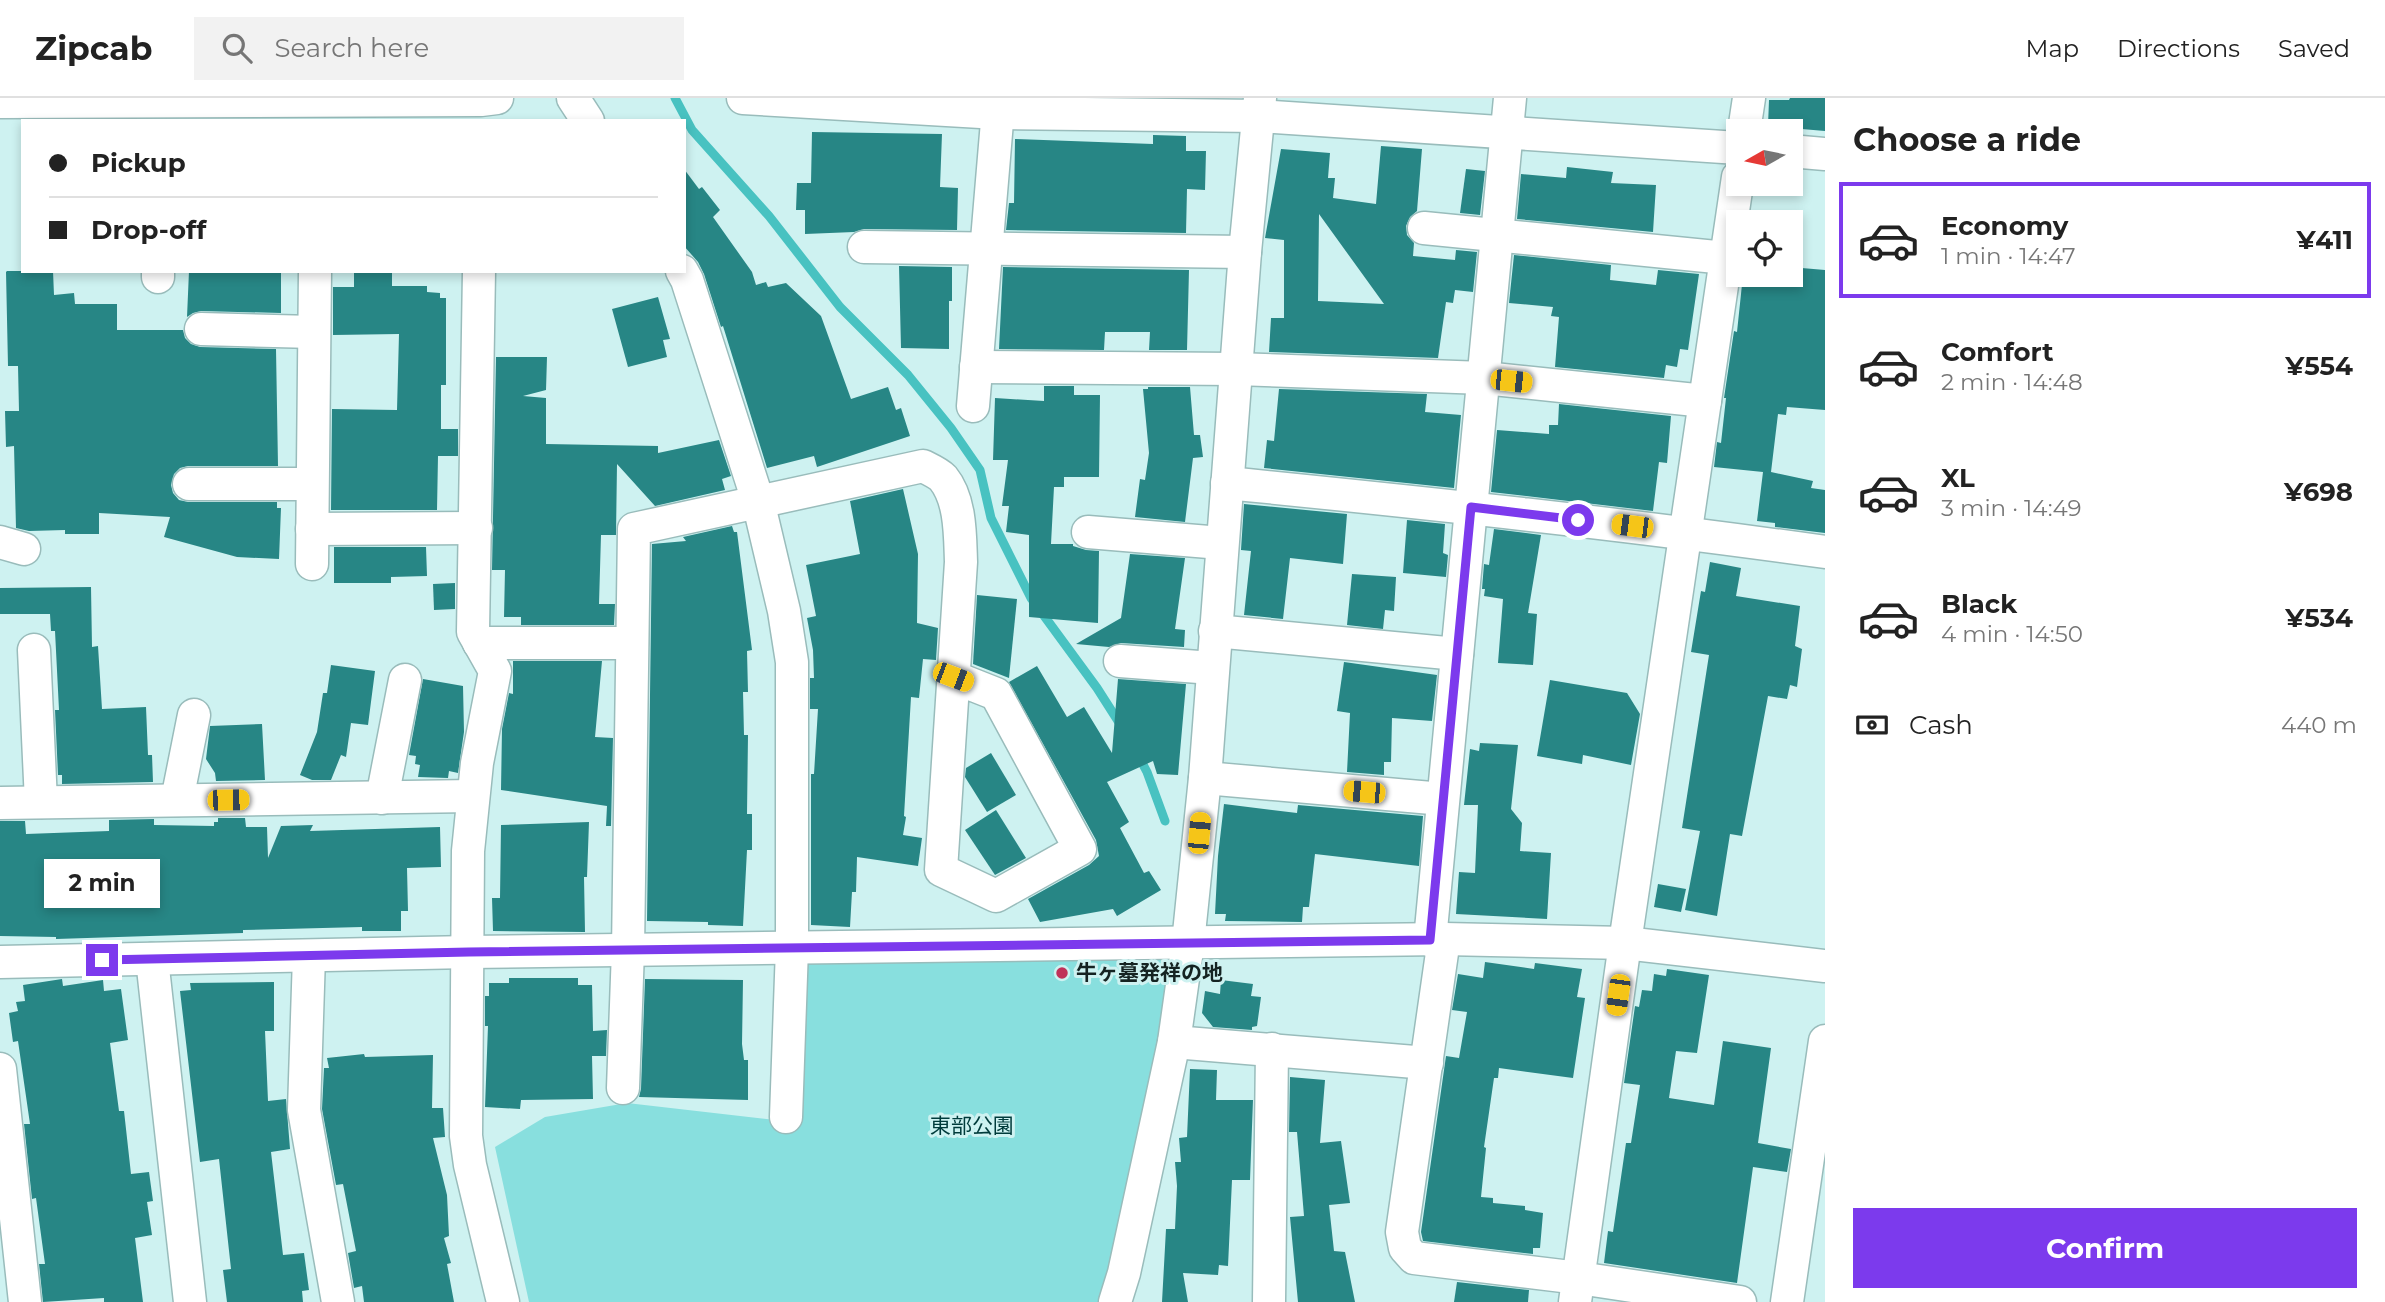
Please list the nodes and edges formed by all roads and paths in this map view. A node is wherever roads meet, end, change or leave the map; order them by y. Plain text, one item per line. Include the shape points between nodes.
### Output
1 (573, 98) edge
2 (743, 98) edge
3 (1510, 98) edge
4 (1749, 98) edge
5 (0, 102) edge
6 (999, 105) edge
7 (486, 106) edge
8 (156, 107) edge
9 (317, 107) edge
10 (1259, 107) edge
11 (586, 119) edge
12 (1746, 119) edge
13 (1507, 132) junction
14 (1726, 147) edge
15 (1803, 152) edge
16 (1825, 154) edge
17 (1424, 228) dead end
18 (1497, 236) junction
19 (864, 247) dead end
20 (986, 248) junction
21 (1245, 252) junction
22 (1726, 258) joint
23 (315, 273) edge
24 (479, 273) edge
25 (683, 273) edge
26 (201, 329) dead end
27 (314, 332) junction
28 (976, 367) junction
29 (1236, 369) junction
30 (1483, 378) junction
31 (1705, 401) junction
32 (973, 406) dead end
33 (1227, 483) junction
34 (189, 484) dead end
35 (312, 484) junction
36 (758, 501) junction
37 (1471, 507) junction
38 (476, 528) junction
39 (312, 529) junction
40 (1088, 532) dead end
41 (1686, 533) junction
42 (1221, 543) junction
43 (1825, 552) edge
44 (312, 564) dead end
45 (1215, 631) junction
46 (479, 643) junction
47 (632, 643) junction
48 (34, 650) dead end
49 (1457, 654) junction
50 (1120, 661) dead end
51 (1212, 668) junction
52 (953, 677) junction
53 (405, 680) dead end
54 (194, 715) dead end
55 (1205, 778) junction
56 (473, 796) junction
57 (382, 798) junction
58 (1443, 799) junction
59 (177, 800) junction
60 (41, 802) junction
61 (0, 803) edge
62 (996, 895) junction
63 (1437, 939) junction
64 (1188, 943) junction
65 (1625, 943) junction
66 (995, 946) junction
67 (792, 948) junction
68 (628, 950) junction
69 (469, 952) junction
70 (309, 956) junction
71 (152, 960) junction
72 (0, 962) edge
73 (1825, 966) edge
74 (1825, 1041) edge
75 (1174, 1042) junction
76 (1272, 1049) junction
77 (1427, 1062) junction
78 (0, 1069) edge
79 (623, 1088) dead end
80 (786, 1117) dead end
81 (1577, 1290) edge
82 (25, 1302) edge
83 (190, 1302) edge
84 (338, 1302) edge
85 (503, 1302) edge
86 (1115, 1302) edge
87 (1269, 1302) edge
88 (1740, 1302) edge
89 (1787, 1302) edge

1 - 11 street
2 - 6 street
3 - 13 street
4 - 12 street
5 - 8 street
6 - 10 street
6 - 20 street
7 - 9 street
8 - 9 street
10 - 13 street
10 - 21 street
13 - 14 street
13 - 18 street
15 - 16 street
17 - 18 street
18 - 22 street
18 - 30 street
19 - 20 street
20 - 21 street
20 - 28 street
21 - 29 street
22 - 31 street
23 - 27 street
24 - 38 street
25 - 36 street
26 - 27 street
27 - 35 street
28 - 29 street
28 - 32 street
29 - 30 street
29 - 33 street
30 - 31 street
30 - 37 street
31 - 41 street
33 - 37 street
33 - 42 street
34 - 35 street
35 - 39 street
36 - 47 street via 634,528
36 - 52 street via 923,466 942,477 960,529
36 - 67 street via 792,662
37 - 41 street
37 - 49 street
38 - 39 street
38 - 46 street via 473,632
39 - 44 street
40 - 42 street
41 - 43 street
41 - 65 street
42 - 45 street
45 - 49 street
45 - 51 street
46 - 47 street
46 - 56 street via 495,671
47 - 68 street
48 - 60 street
49 - 58 street
50 - 51 street
51 - 55 street
52 - 62 street via 941,870
52 - 62 street via 996,694 1080,849
53 - 57 street
54 - 59 street
55 - 58 street
55 - 64 street
56 - 57 street
56 - 69 street via 468,851
57 - 59 street
58 - 63 street
59 - 60 street
60 - 61 street
62 - 66 street
63 - 64 street
63 - 65 street
63 - 77 street
64 - 66 street
64 - 75 street
65 - 73 street
65 - 81 street
66 - 67 street
67 - 68 street
67 - 80 street
68 - 69 street
68 - 79 street
69 - 70 street
69 - 85 street via 466,1136
70 - 71 street
70 - 84 street via 304,1110
71 - 72 street
71 - 83 street
74 - 89 street
75 - 76 street
75 - 86 street
76 - 77 street
76 - 87 street
77 - 81 street via 1402,1232 1405,1248 1414,1258
78 - 82 street
81 - 88 street

